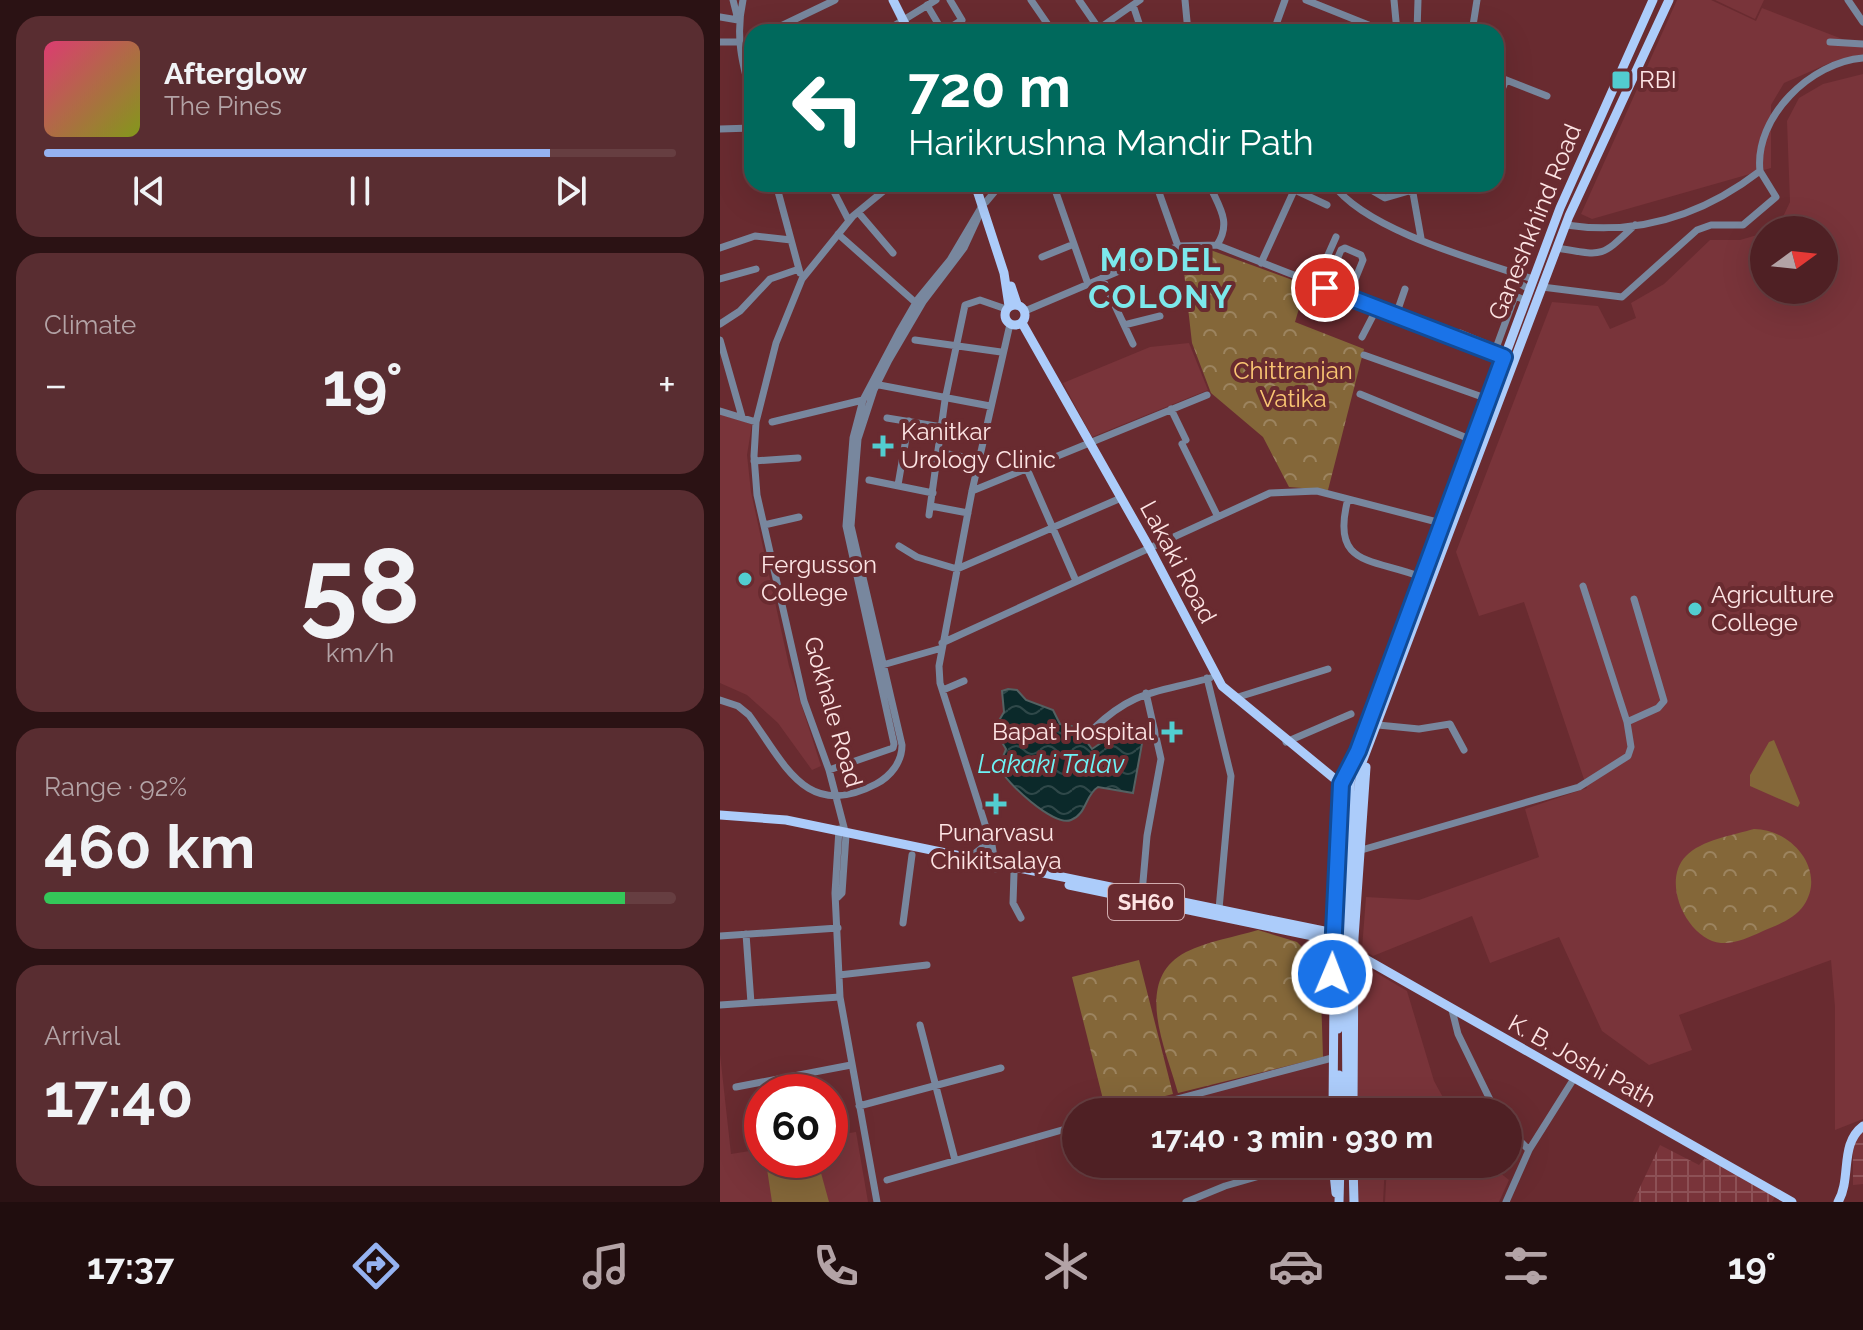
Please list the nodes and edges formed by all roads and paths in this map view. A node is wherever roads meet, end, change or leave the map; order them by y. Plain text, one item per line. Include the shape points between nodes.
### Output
1 (733, 0) edge
2 (743, 0) edge
3 (835, 0) edge
4 (893, 0) edge
5 (936, 0) edge
6 (950, 0) edge
7 (1031, 0) edge
8 (1079, 0) edge
9 (1185, 0) edge
10 (1285, 0) edge
11 (1394, 0) edge
12 (1418, 0) edge
13 (1477, 0) edge
14 (1653, 0) edge
15 (1669, 0) edge
16 (1848, 0) edge
17 (1309, 1) edge
18 (1137, 2) edge
19 (927, 5) junction
20 (720, 17) edge
21 (738, 20) junction
22 (904, 21) junction
23 (1277, 22) dead end
24 (1863, 22) edge
25 (785, 24) edge
26 (899, 24) edge
27 (905, 24) edge
28 (938, 24) edge
29 (956, 24) edge
30 (1048, 24) edge
31 (1093, 24) edge
32 (1105, 24) edge
33 (1141, 24) edge
34 (1187, 24) edge
35 (1366, 24) edge
36 (1396, 24) edge
37 (1417, 24) edge
38 (1473, 24) edge
39 (720, 42) edge
40 (739, 42) junction
41 (1830, 42) dead end
42 (1863, 44) edge
43 (1863, 58) edge
44 (744, 64) edge
45 (1506, 80) joint
46 (1504, 85) edge
47 (1547, 96) dead end
48 (744, 128) edge
49 (720, 129) edge
50 (1760, 171) junction
51 (778, 192) edge
52 (834, 192) edge
53 (882, 192) edge
54 (980, 192) edge
55 (994, 192) edge
56 (1056, 192) edge
57 (1159, 192) edge
58 (1212, 192) edge
59 (1294, 192) edge
60 (1301, 192) edge
61 (1340, 192) edge
62 (1375, 192) edge
63 (984, 204) junction
64 (1327, 205) dead end
65 (858, 212) junction
66 (1558, 212) junction
67 (1568, 220) junction
68 (849, 221) junction
69 (1636, 225) junction
70 (838, 234) junction
71 (1336, 237) dead end
72 (1421, 238) junction
73 (791, 240) junction
74 (1074, 244) junction
75 (1217, 245) junction
76 (1178, 246) junction
77 (720, 248) edge
78 (1557, 248) junction
79 (893, 253) dead end
80 (1042, 257) dead end
81 (1261, 263) junction
82 (756, 269) dead end
83 (799, 269) junction
84 (1102, 278) junction
85 (720, 279) edge
86 (802, 279) junction
87 (1513, 280) dead end
88 (1088, 284) junction
89 (1315, 284) junction
90 (1531, 284) junction
91 (1542, 287) junction
92 (1325, 288) junction
93 (1405, 289) dead end
94 (1348, 297) junction
95 (1525, 300) junction
96 (916, 303) junction
97 (1014, 308) junction
98 (1377, 308) junction
99 (1396, 315) junction
100 (1160, 316) dead end
101 (1022, 323) junction
102 (720, 324) edge
103 (1010, 324) junction
104 (1124, 325) junction
105 (1362, 337) dead end
106 (720, 340) edge
107 (915, 340) dead end
108 (1459, 340) junction
109 (1133, 344) dead end
110 (956, 346) junction
111 (1001, 352) junction
112 (1364, 355) dead end
113 (1504, 357) junction
114 (874, 384) junction
115 (1360, 394) dead end
116 (1207, 395) dead end
117 (1488, 399) junction
118 (863, 400) junction
119 (945, 400) junction
120 (990, 406) junction
121 (1171, 409) junction
122 (720, 411) edge
123 (742, 417) junction
124 (887, 418) dead end
125 (909, 421) junction
126 (756, 422) junction
127 (772, 422) dead end
128 (942, 427) junction
129 (1472, 440) junction
130 (1089, 443) junction
131 (938, 452) junction
132 (798, 458) dead end
133 (979, 460) junction
134 (754, 461) junction
135 (1027, 469) junction
136 (852, 470) junction
137 (869, 480) dead end
138 (898, 485) junction
139 (972, 491) junction
140 (933, 493) junction
141 (1121, 498) junction
142 (1348, 499) junction
143 (968, 513) junction
144 (1217, 515) junction
145 (799, 517) dead end
146 (1441, 523) junction
147 (764, 525) junction
148 (1052, 527) junction
149 (899, 546) dead end
150 (1149, 547) junction
151 (957, 569) junction
152 (1421, 577) junction
153 (1076, 581) junction
154 (1583, 586) dead end
155 (1634, 599) dead end
156 (942, 645) junction
157 (880, 666) junction
158 (1328, 669) dead end
159 (1212, 677) junction
160 (964, 681) dead end
161 (943, 690) junction
162 (1146, 693) junction
163 (1235, 698) junction
164 (720, 700) edge
165 (1351, 714) dead end
166 (1627, 722) junction
167 (1378, 725) junction
168 (1093, 729) dead end
169 (1286, 742) junction
170 (1464, 750) dead end
171 (1362, 752) junction
172 (829, 770) junction
173 (1341, 784) junction
174 (837, 797) junction
175 (720, 815) edge
176 (986, 831) junction
177 (842, 834) junction
178 (991, 843) junction
179 (1358, 851) junction
180 (912, 855) junction
181 (966, 860) junction
182 (981, 863) junction
183 (997, 866) junction
184 (1014, 873) junction
185 (1142, 893) junction
186 (1345, 904) junction
187 (1219, 909) junction
188 (1021, 918) dead end
189 (903, 923) dead end
190 (838, 928) junction
191 (746, 934) junction
192 (720, 936) edge
193 (1332, 940) junction
194 (1346, 956) junction
195 (927, 965) dead end
196 (839, 975) junction
197 (840, 997) junction
198 (751, 1003) junction
199 (720, 1005) edge
200 (1452, 1010) junction
201 (920, 1025) dead end
202 (1332, 1058) junction
203 (851, 1065) junction
204 (1001, 1068) dead end
205 (805, 1074) edge
206 (1573, 1080) junction
207 (936, 1085) junction
208 (744, 1086) edge
209 (736, 1087) dead end
210 (1182, 1098) edge
211 (1334, 1098) edge
212 (1336, 1098) edge
213 (1347, 1098) edge
214 (1352, 1098) edge
215 (1489, 1098) edge
216 (859, 1106) junction
217 (1863, 1126) edge
218 (1062, 1130) edge
219 (1522, 1143) edge
220 (1529, 1150) junction
221 (955, 1160) junction
222 (1253, 1178) edge
223 (1333, 1178) edge
224 (1342, 1178) edge
225 (1348, 1178) edge
226 (887, 1180) dead end
227 (877, 1202) edge
228 (1186, 1202) edge
229 (1345, 1202) edge
230 (1506, 1202) edge
231 (1792, 1202) edge
232 (1838, 1202) edge

1 - 21 street
2 - 21 street
3 - 25 street
4 - 22 main road
5 - 19 street
6 - 29 street via 962,20
7 - 30 street
8 - 31 street
9 - 34 street
10 - 23 street
11 - 36 street
12 - 37 street
13 - 38 street
14 - 66 main road, Ganeshkhind Road
15 - 67 main road, Ganeshkhind Road
16 - 24 street
17 - 35 street
18 - 32 street
18 - 33 street
19 - 22 street
19 - 28 street
20 - 21 street
21 - 40 street
22 - 26 street
22 - 27 main road
39 - 40 street
40 - 44 street
41 - 42 street
43 - 50 street via 1846,60 1809,80 1771,116 1758,154
45 - 46 street
45 - 47 street
48 - 49 street
50 - 69 street via 1696,211
50 - 91 street via 1776,197 1743,225 1697,230 1622,297
51 - 73 street
52 - 68 street
53 - 65 street, Gokhale Road
54 - 63 main road
55 - 63 street
56 - 74 street
57 - 76 street
58 - 75 street via 1225,221
59 - 81 street
60 - 64 street
61 - 72 street via 1358,211
62 - 72 street via 1385,198 1413,193
63 - 96 street
63 - 97 main road
63 - 114 street via 964,248 923,302
65 - 68 street, Gokhale Road
65 - 79 street
66 - 67 main road
66 - 90 main road, Ganeshkhind Road
67 - 69 street via 1587,228
67 - 78 main road, Ganeshkhind Road
68 - 70 street, Gokhale Road
69 - 78 street via 1616,246 1599,254
70 - 86 street, Gokhale Road
70 - 96 street
71 - 89 street
72 - 90 street
73 - 77 street via 755,236
73 - 83 street
74 - 80 street
74 - 88 street
75 - 76 street
75 - 81 street
76 - 84 street
78 - 91 main road, Ganeshkhind Road
81 - 89 street
82 - 85 street
83 - 86 street
83 - 102 street via 770,279
84 - 88 street
84 - 104 street
86 - 126 street, Gokhale Road via 776,343
87 - 90 street
88 - 97 street
89 - 92 street
90 - 95 main road, Ganeshkhind Road
91 - 167 main road, Ganeshkhind Road
92 - 94 street
92 - 94 street via 1345,248 1363,260
93 - 99 street
94 - 98 street
95 - 108 street via 1515,296 1496,348 1460,333
95 - 113 main road, Ganeshkhind Road
96 - 114 street
97 - 101 main road
97 - 103 main road via 1005,318
97 - 110 street via 980,300 965,305
98 - 99 street
98 - 105 street
99 - 108 street
100 - 104 street
101 - 103 main road
101 - 130 main road, Lakaki Road
103 - 111 street
104 - 109 street
106 - 123 street
107 - 110 street
108 - 113 street
110 - 111 street
110 - 119 street
111 - 120 street
112 - 117 street
113 - 117 main road, Ganeshkhind Road
114 - 118 street
114 - 119 street
114 - 136 street
115 - 129 street
116 - 121 street
117 - 129 main road, Ganeshkhind Road
118 - 127 street
118 - 136 street
119 - 120 street
119 - 128 street
120 - 133 street
121 - 130 street
121 - 144 street
122 - 123 street
123 - 126 street
124 - 125 street
125 - 128 street
125 - 138 street
126 - 134 street, Gokhale Road
128 - 131 street
129 - 146 main road, Ganeshkhind Road
130 - 135 street
130 - 141 main road, Lakaki Road
131 - 133 street
131 - 140 street
132 - 134 street
133 - 139 street
134 - 147 street, Gokhale Road
135 - 139 street
135 - 148 street
136 - 157 street via 851,526
137 - 138 street
138 - 140 street
139 - 143 street
140 - 143 street via 930,510
141 - 148 street
141 - 150 main road, Lakaki Road
142 - 144 street via 1317,491 1270,493
142 - 146 street
142 - 152 street via 1343,533 1351,553
143 - 151 street
144 - 150 street
145 - 147 street
146 - 152 main road, Ganeshkhind Road
147 - 172 street, Gokhale Road via 804,701
148 - 151 street
148 - 153 street
149 - 151 street
150 - 153 street
150 - 159 main road, Lakaki Road
151 - 156 street
152 - 171 main road, Ganeshkhind Road
153 - 156 street
154 - 166 street
155 - 166 street via 1664,701
156 - 157 street
156 - 161 street
157 - 172 street via 893,748
157 - 174 street via 902,745 899,763 877,784
158 - 163 street
159 - 162 street
159 - 163 main road, Lakaki Road
159 - 187 street via 1231,776
160 - 161 street
161 - 176 street
162 - 168 street via 1118,705
162 - 185 street via 1161,759
163 - 169 main road, Lakaki Road
164 - 174 street via 749,715 804,788
165 - 169 street
166 - 179 street via 1628,756 1579,787
167 - 170 street via 1419,729 1450,724
167 - 171 main road, Ganeshkhind Road
169 - 173 main road, Lakaki Road
171 - 173 main road, Ganeshkhind Road
171 - 179 main road, Ganeshkhind Road
171 - 186 main road via 1349,781
172 - 174 street, Gokhale Road
173 - 186 main road, Ganeshkhind Road
174 - 177 street, Gokhale Road
175 - 177 main road, SH60 via 786,820
176 - 178 street
176 - 181 street via 983,847
177 - 180 main road, SH60 via 849,841
177 - 181 main road, SH60
177 - 190 street
178 - 182 street
178 - 183 street
179 - 186 main road, Ganeshkhind Road
180 - 182 main road, SH60 via 977,867
180 - 189 street
181 - 182 main road, SH60
182 - 183 main road, SH60
183 - 184 main road, SH60
183 - 185 main road, SH60
184 - 188 street via 1013,903
184 - 193 main road, SH60
185 - 187 main road, SH60
186 - 193 main road, Ganeshkhind Road
186 - 194 main road, bridge
186 - 194 main road, Ganeshkhind Road
187 - 193 main road, SH60 via 1324,931
190 - 191 street
190 - 196 street
191 - 192 street
191 - 198 street
193 - 194 main road, K. B. Joshi Path
193 - 202 main road, Ganeshkhind Road
194 - 200 main road, K. B. Joshi Path
194 - 212 main road
194 - 213 main road
194 - 214 main road, Ganeshkhind Road
195 - 196 street
196 - 197 street
197 - 198 street
197 - 203 street
198 - 199 street
200 - 206 main road, K. B. Joshi Path
200 - 215 street
201 - 207 street
202 - 210 street
202 - 211 main road, Ganeshkhind Road
203 - 205 street
203 - 216 street
204 - 207 street
206 - 220 street
206 - 231 main road, K. B. Joshi Path
207 - 216 street
207 - 221 street
208 - 209 street
216 - 227 street
217 - 232 main road via 1850,1142 1846,1183
218 - 221 street
219 - 220 street
220 - 230 street
221 - 226 street
222 - 228 street
223 - 229 main road via 1333,1188
224 - 229 main road
225 - 229 main road

